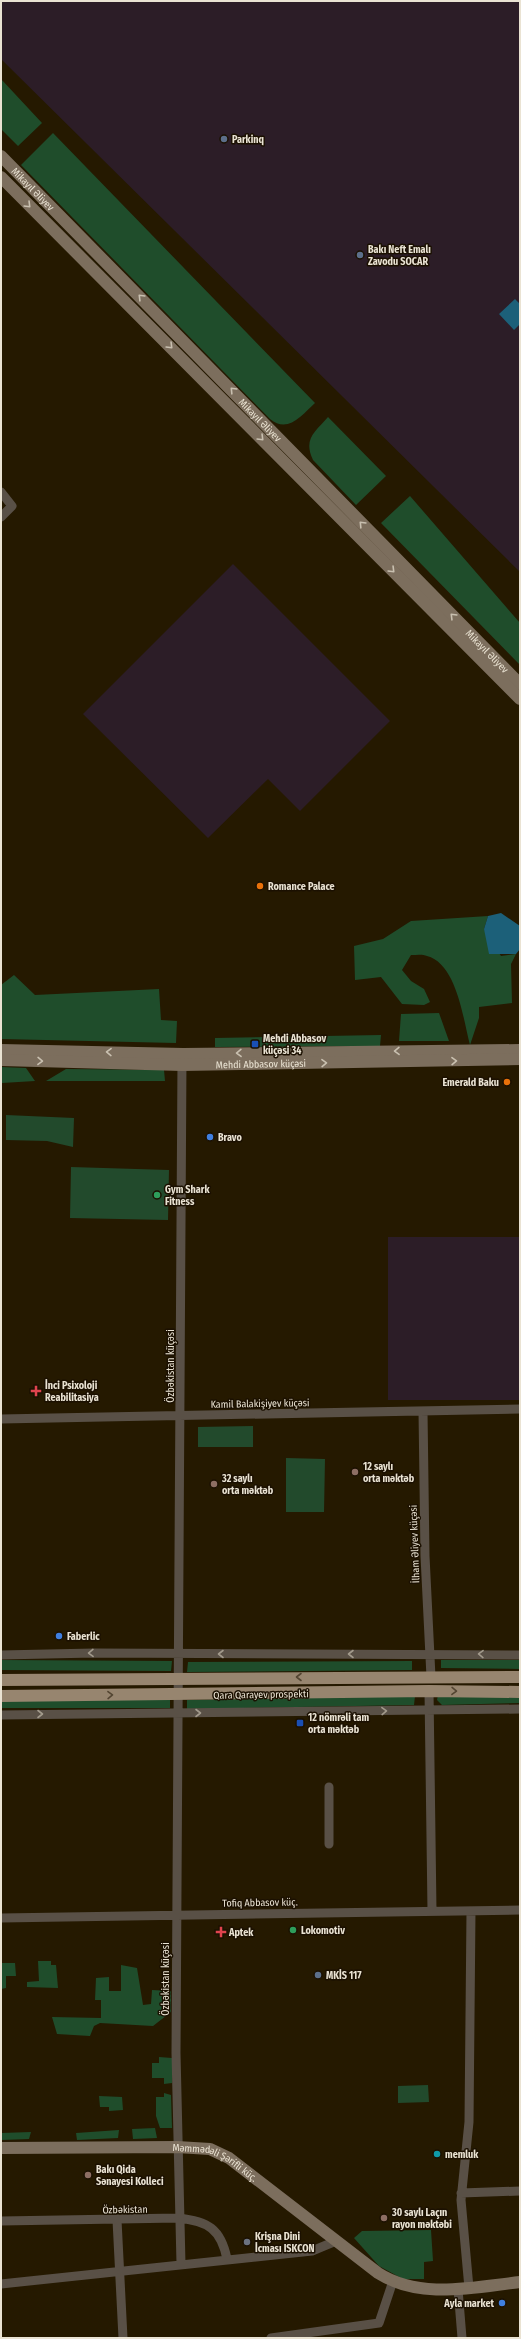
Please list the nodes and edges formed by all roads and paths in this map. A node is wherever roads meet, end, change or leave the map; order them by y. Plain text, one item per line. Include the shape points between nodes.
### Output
1 (1, 156) edge
2 (2, 179) edge
3 (1, 492) edge
4 (1, 517) edge
5 (520, 684) edge
6 (520, 699) edge
7 (1, 1050) edge
8 (520, 1050) edge
9 (182, 1059) junction
10 (520, 1059) edge
11 (1, 1060) edge
12 (520, 1409) edge
13 (423, 1411) junction
14 (181, 1416) junction
15 (1, 1419) edge
16 (431, 1653) junction
17 (1, 1654) edge
18 (178, 1654) junction
19 (520, 1655) edge
20 (431, 1677) junction
21 (520, 1677) edge
22 (177, 1678) junction
23 (1, 1680) edge
24 (430, 1691) junction
25 (520, 1692) edge
26 (177, 1694) junction
27 (1, 1696) edge
28 (520, 1709) edge
29 (430, 1710) junction
30 (178, 1714) junction
31 (1, 1715) edge
32 (329, 1787) dead end
33 (329, 1844) dead end
34 (520, 1910) edge
35 (432, 1911) junction
36 (471, 1911) junction
37 (177, 1914) junction
38 (1, 1918) edge
39 (177, 2147) junction
40 (1, 2148) edge
41 (520, 2191) edge
42 (461, 2192) junction
43 (178, 2218) junction
44 (117, 2220) junction
45 (1, 2221) edge
46 (336, 2241) junction
47 (227, 2259) junction
48 (181, 2264) junction
49 (119, 2271) junction
50 (393, 2281) junction
51 (520, 2282) edge
52 (1, 2284) edge
53 (464, 2288) junction
54 (123, 2338) edge
55 (271, 2338) edge
56 (462, 2338) edge

5 -> 1 street, Mikayıl Əliyev
2 -> 6 street, Mikayıl Əliyev
3 - 4 street via 12,506
9 -> 7 street, Mehdi Abbasov küçəsi
8 -> 9 street, Mehdi Abbasov küçəsi
9 -> 10 street, Mehdi Abbasov küçəsi
11 -> 9 street, Mehdi Abbasov küçəsi
9 - 14 street, Özbəkistan küçəsi
12 - 13 street, Kamil Balakişiyev küçəsi
13 - 14 street, Kamil Balakişiyev küçəsi
13 - 16 street, İlham Əliyev küçəsi via 425,1556
14 - 15 street, Kamil Balakişiyev küçəsi
14 - 18 street, Özbəkistan küçəsi
16 -> 18 street
19 -> 16 street
16 - 20 street, İlham Əliyev küçəsi
18 -> 17 street
18 - 22 street, Özbəkistan küçəsi
20 - 21 main road, Qara Qarayev prospekti
20 -> 22 main road, Qara Qarayev prospekti
22 - 23 main road, Qara Qarayev prospekti
22 - 26 street, Özbəkistan küçəsi
24 -> 25 main road, Qara Qarayev prospekti
24 - 26 main road, Qara Qarayev prospekti
24 - 29 street
27 -> 26 main road, Qara Qarayev prospekti
26 - 30 street, Özbəkistan küçəsi
28 - 29 street
30 -> 29 street
29 - 35 street
31 -> 30 street
30 - 37 street, Özbəkistan küçəsi
32 - 33 street
34 - 36 street, Tofiq Abbasov küç.
35 - 36 street, Tofiq Abbasov küç.
35 - 37 street, Tofiq Abbasov küç.
36 - 42 street via 469,2116
37 - 38 street, Tofiq Abbasov küç.
37 - 39 street, Özbəkistan küçəsi
39 - 40 street, Məmmədəli Şərifli küç.
39 - 43 street, Özbəkistan küçəsi
39 - 46 street, Məmmədəli Şərifli küç. via 210,2149 220,2153
41 - 42 street
42 - 53 street
43 - 44 street, Özbəkistan
43 - 47 street, Özbəkistan via 196,2220 208,2226 220,2238
43 - 48 street, Özbəkistan küçəsi
44 - 45 street, Özbəkistan
44 - 49 street
46 - 47 street via 312,2251
46 - 50 street, Məmmədəli Şərifli küç. via 378,2273
47 - 48 street
48 - 49 street
49 - 52 street
49 - 54 street
50 - 53 street, Məmmədəli Şərifli küç. via 417,2288
50 - 55 street via 380,2323
51 - 53 street, Məmmədəli Şərifli küç.
53 - 56 street

